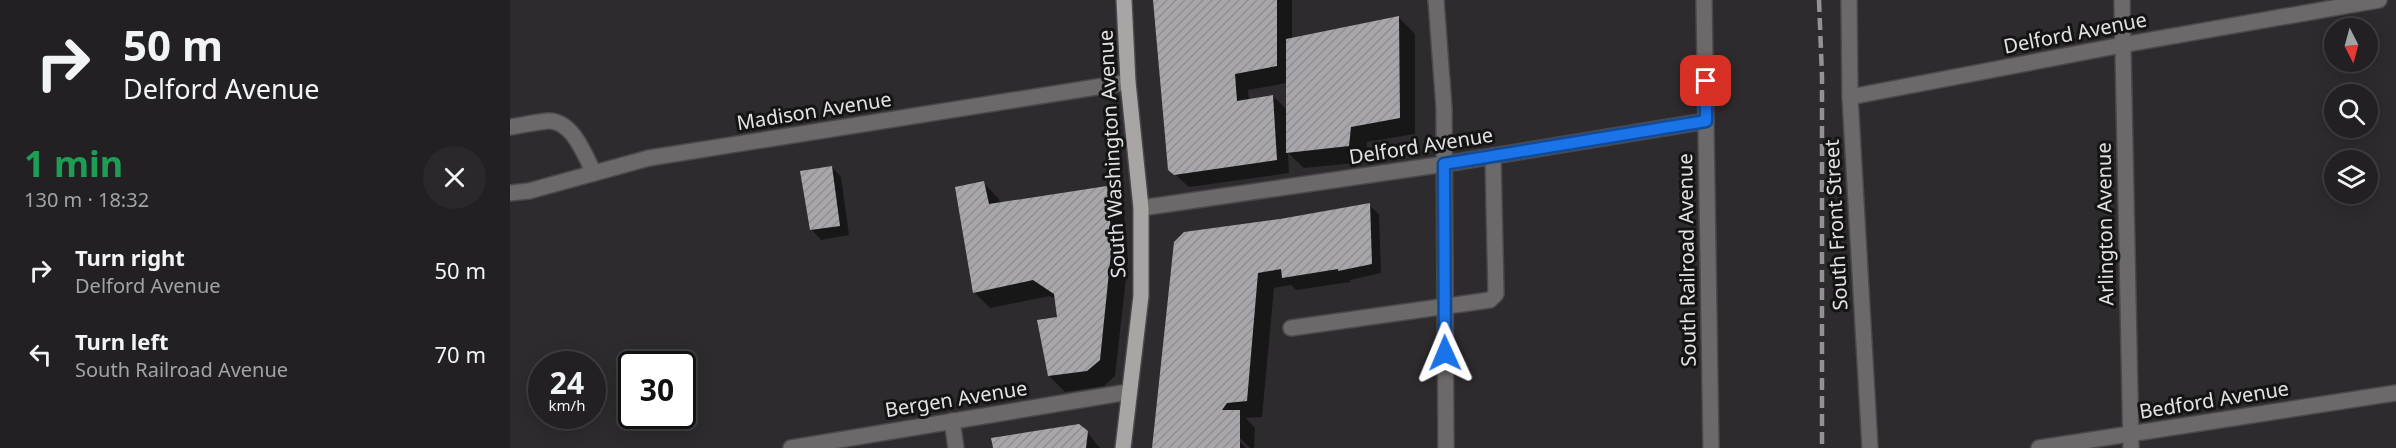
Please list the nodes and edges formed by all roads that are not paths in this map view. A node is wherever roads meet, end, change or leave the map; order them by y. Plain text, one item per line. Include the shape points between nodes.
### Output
1 (1124, 0) edge
2 (1436, 0) edge
3 (1704, 0) edge
4 (1850, 0) edge
5 (2122, 0) edge
6 (2379, 0) edge
7 (2122, 45) junction
8 (1128, 82) junction
9 (1850, 97) junction
10 (1706, 121) junction
11 (510, 127) edge
12 (1493, 156) junction
13 (1444, 164) junction
14 (594, 173) junction
15 (510, 193) edge
16 (1141, 208) junction
17 (1445, 306) junction
18 (1291, 328) dead end
19 (1128, 392) junction
20 (2396, 393) edge
21 (952, 421) junction
22 (2130, 441) edge
23 (791, 448) edge
24 (956, 448) edge
25 (1123, 448) edge
26 (1446, 448) edge
27 (1711, 448) edge
28 (1870, 448) edge
29 (2039, 448) edge

1 - 8 main road, South Washington Avenue
2 - 13 street
3 - 10 street, South Railroad Avenue
4 - 9 street, South Front Street
5 - 7 street, Arlington Avenue
6 - 7 street, Delford Avenue
7 - 9 street, Delford Avenue
7 - 22 street, Arlington Avenue
8 - 14 street, Madison Avenue via 649,158
8 - 16 main road, South Washington Avenue
9 - 28 street, South Front Street
10 - 12 street, Delford Avenue
10 - 27 street, South Railroad Avenue
11 - 14 street via 551,121 561,124 575,136
12 - 13 street, Delford Avenue
12 - 17 street via 1496,294 1490,300
13 - 16 street, Delford Avenue
13 - 17 street
14 - 15 street, Madison Avenue
16 - 19 main road, South Washington Avenue via 1141,296
17 - 18 street
17 - 26 street
19 - 21 street, Bergen Avenue
19 - 25 main road, South Washington Avenue
20 - 22 street, Bedford Avenue
21 - 23 street, Bergen Avenue
21 - 24 street
22 - 29 street, Bedford Avenue

